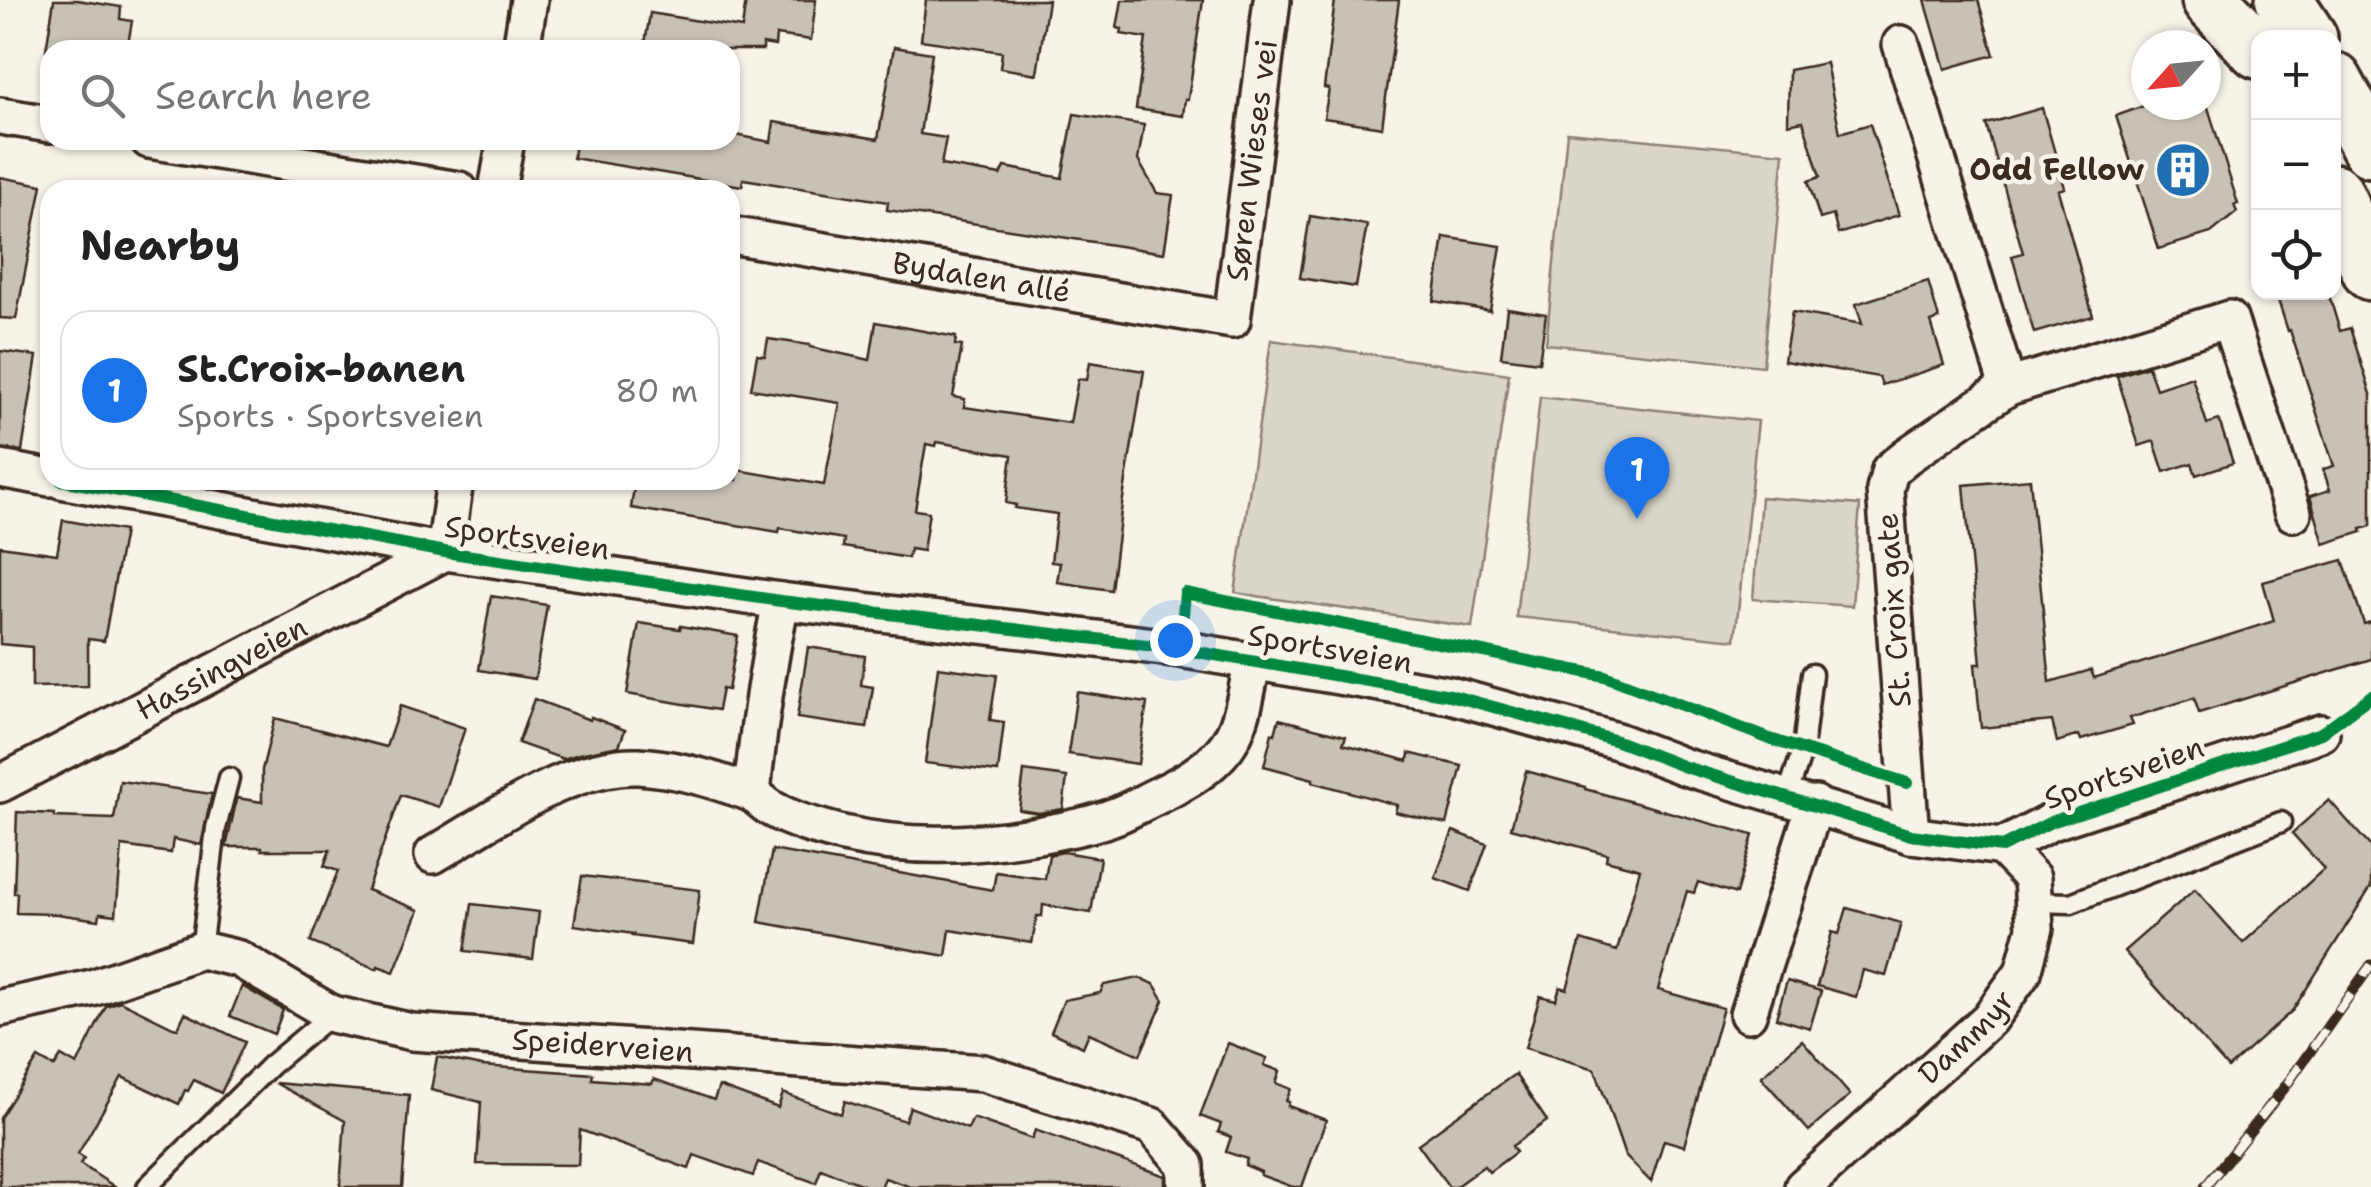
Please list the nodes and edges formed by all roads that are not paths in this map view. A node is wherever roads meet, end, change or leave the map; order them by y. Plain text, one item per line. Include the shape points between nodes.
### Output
1 (529, 0) edge
2 (1272, 0) edge
3 (2210, 0) edge
4 (2284, 0) edge
5 (2304, 30) edge
6 (523, 40) edge
7 (2251, 43) edge
8 (1901, 44) dead end
9 (2341, 94) edge
10 (0, 116) edge
11 (40, 122) edge
12 (2371, 149) edge
13 (211, 150) edge
14 (504, 150) edge
15 (398, 180) edge
16 (499, 180) edge
17 (2341, 207) edge
18 (740, 238) edge
19 (2371, 272) edge
20 (1232, 320) joint
21 (2008, 386) junction
22 (0, 468) edge
23 (40, 476) edge
24 (114, 490) edge
25 (454, 490) edge
26 (2293, 513) dead end
27 (445, 552) junction
28 (781, 601) junction
29 (1253, 661) junction
30 (1812, 674) dead end
31 (2321, 733) dead end
32 (230, 778) dead end
33 (0, 784) edge
34 (752, 793) junction
35 (1801, 800) junction
36 (2281, 822) dead end
37 (1910, 835) junction
38 (2002, 848) junction
39 (433, 856) dead end
40 (2034, 902) junction
41 (201, 950) junction
42 (0, 1008) edge
43 (332, 1014) junction
44 (1748, 1014) dead end
45 (147, 1187) edge
46 (1186, 1187) edge
47 (1802, 1187) edge

1 - 6 street
2 - 20 street, Søren Wieses vei
3 - 7 highway
4 - 5 highway
8 - 21 street
9 - 12 highway
10 - 11 street
13 - 15 street
14 - 16 street
17 - 19 highway
18 - 20 street, Bydalen allé
21 - 26 street, St. Croix gate via 2229,319
21 - 37 street, St. Croix gate via 1906,456 1890,470 1885,490
22 - 23 street
24 - 27 street, Sportsveien
25 - 27 street
27 - 28 street, Sportsveien
27 - 33 street, Hassingveien
28 - 29 street, Sportsveien
28 - 34 street
29 - 34 street, Sportsveien via 1237,728 1210,764 1116,816 1068,830 944,846 896,844 794,819
29 - 35 street, Sportsveien via 1450,695
30 - 35 lane
31 - 38 street, Sportsveien via 2051,822
32 - 41 lane via 216,828
34 - 39 street, Sportsveien via 697,774 605,769 556,784
35 - 37 street, Sportsveien
35 - 44 street
36 - 40 lane via 2070,903
37 - 38 street, Sportsveien
38 - 40 street via 2032,878
40 - 47 street, Dammyr via 2035,928 2023,972 1989,1019
41 - 42 street via 92,988
41 - 43 street, Speiderveien via 239,959
43 - 45 lane via 271,1064
43 - 46 street, Speiderveien via 412,1032 983,1072 1152,1126 1186,1166

